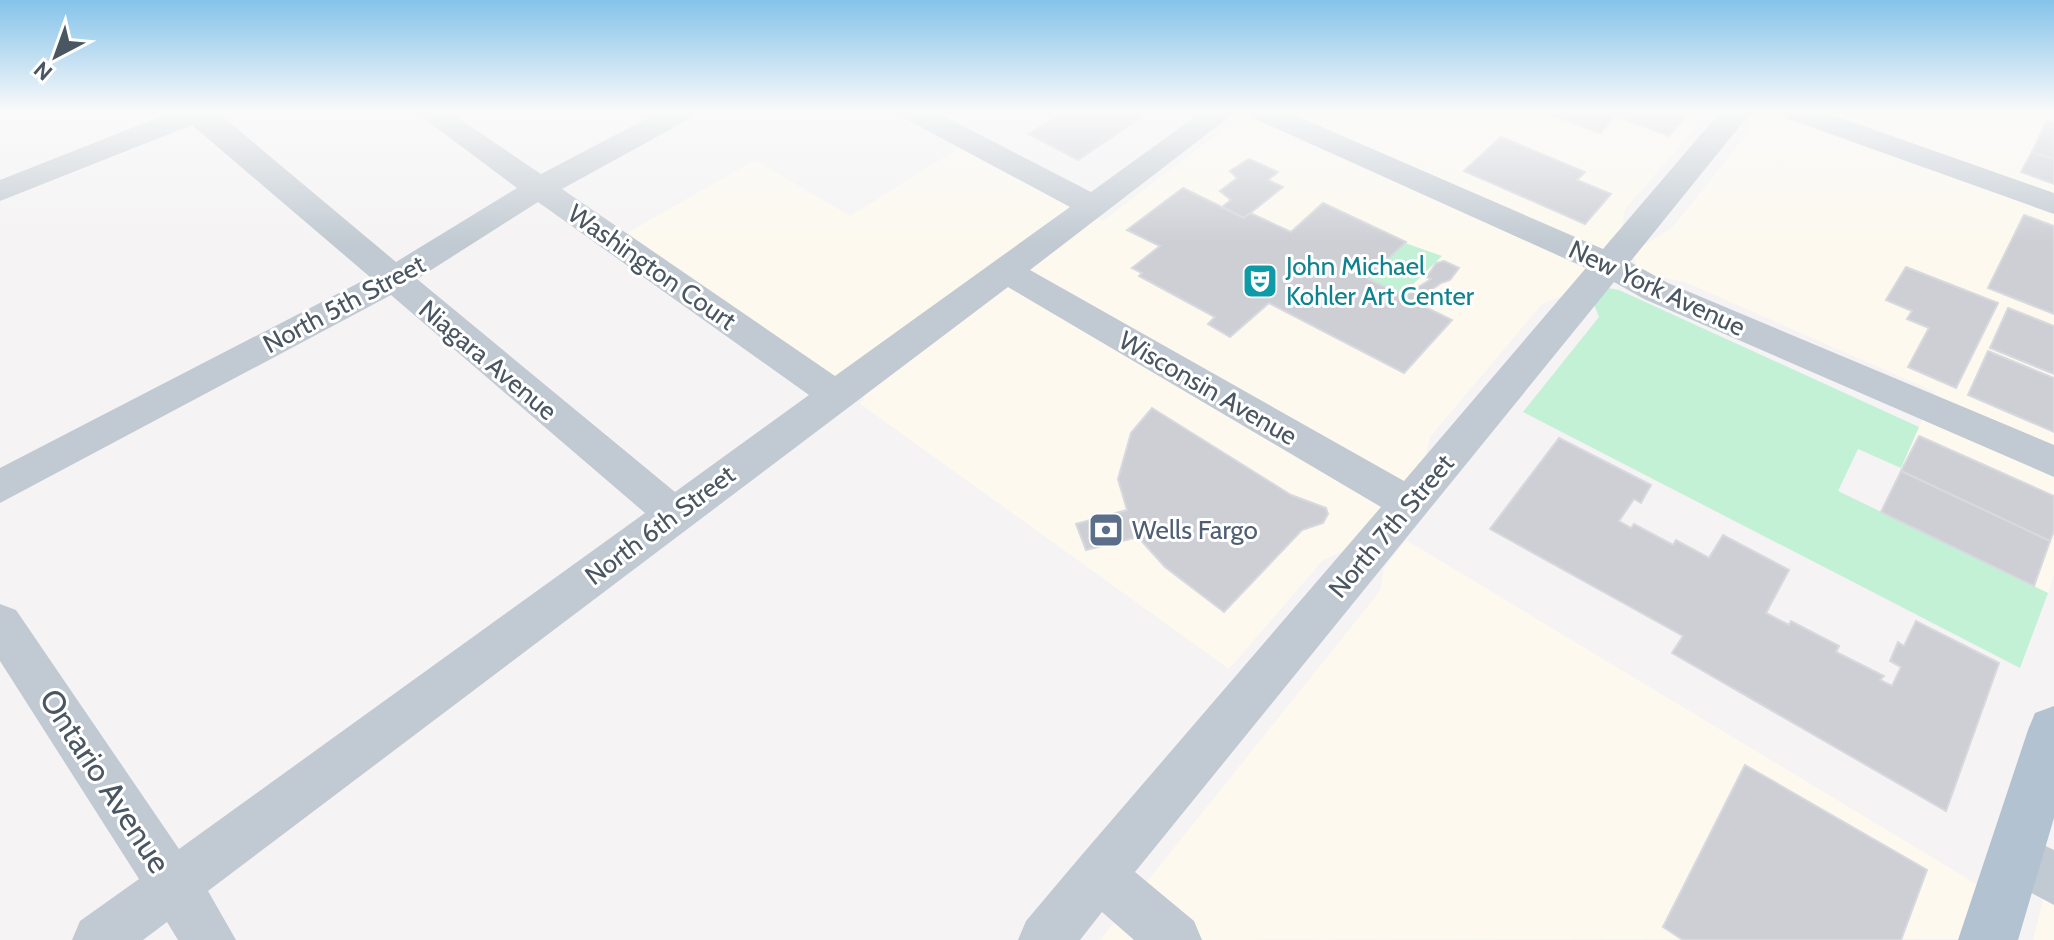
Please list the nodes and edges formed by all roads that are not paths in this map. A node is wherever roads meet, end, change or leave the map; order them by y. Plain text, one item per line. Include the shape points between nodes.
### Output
1 (90, 155) edge
2 (247, 155) edge
3 (492, 155) edge
4 (601, 155) edge
5 (996, 155) edge
6 (1163, 155) edge
7 (1360, 155) edge
8 (1701, 155) edge
9 (1916, 155) edge
10 (539, 188) junction
11 (0, 191) edge
12 (2054, 204) edge
13 (1094, 206) junction
14 (1609, 265) junction
15 (1006, 271) junction
16 (391, 280) junction
17 (835, 395) junction
18 (2054, 462) edge
19 (0, 487) edge
20 (1410, 504) junction
21 (674, 514) junction
22 (0, 623) edge
23 (2054, 730) edge
24 (2034, 868) edge
25 (1098, 875) junction
26 (173, 885) junction
27 (99, 940) edge
28 (209, 940) edge
29 (1045, 940) edge
30 (1175, 940) edge
31 (1988, 940) edge

1 - 11 street
2 - 16 street, Niagara Avenue
3 - 10 street, Washington Court
4 - 10 street, North 5th Street
5 - 13 street
6 - 13 street, North 6th Street
7 - 14 street, New York Avenue
8 - 14 street, North 7th Street
9 - 12 street
10 - 16 street, North 5th Street
10 - 17 street, Washington Court
13 - 15 street, North 6th Street
14 - 18 street, New York Avenue via 1656,291
14 - 20 street, North 7th Street
15 - 17 street, North 6th Street
15 - 20 street, Wisconsin Avenue
16 - 19 street, North 5th Street
16 - 21 street, Niagara Avenue
17 - 21 street, North 6th Street
20 - 25 street, North 7th Street
21 - 26 street, North 6th Street
22 - 26 street, Ontario Avenue
23 - 24 main road
24 - 31 main road
25 - 29 street, North 7th Street
25 - 30 street
26 - 27 street, North 6th Street
26 - 28 street, Ontario Avenue

